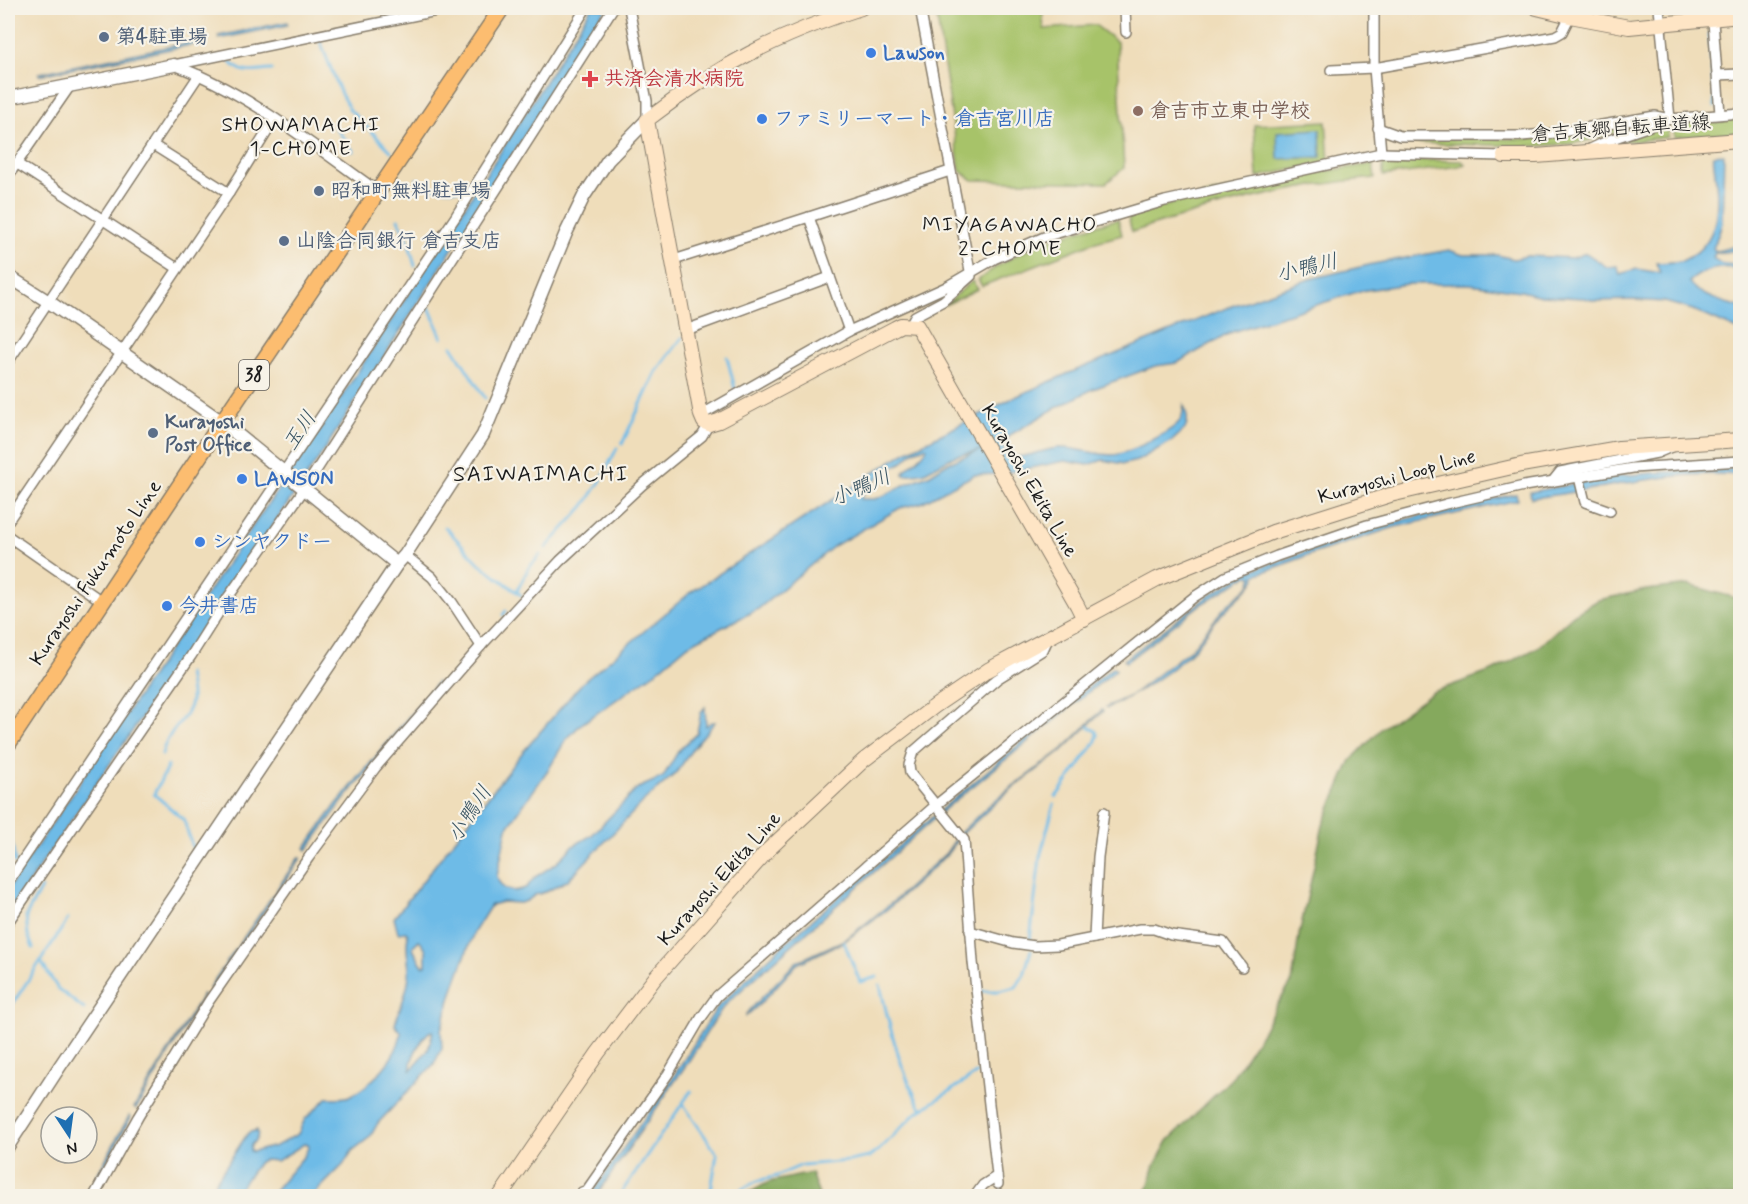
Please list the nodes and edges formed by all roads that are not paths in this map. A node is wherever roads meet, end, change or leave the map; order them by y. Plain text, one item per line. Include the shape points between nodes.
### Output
1 (451, 8) edge
2 (502, 8) edge
3 (586, 8) edge
4 (613, 8) edge
5 (629, 8) edge
6 (861, 8) edge
7 (920, 8) edge
8 (1125, 8) edge
9 (1374, 8) edge
10 (1536, 8) edge
11 (1659, 8) edge
12 (1712, 13) edge
13 (1570, 16) junction
14 (1740, 16) edge
15 (1662, 23) junction
16 (1126, 32) dead end
17 (174, 65) junction
18 (1374, 68) junction
19 (1332, 70) dead end
20 (1740, 74) edge
21 (199, 75) junction
22 (1718, 75) junction
23 (70, 86) junction
24 (8, 98) edge
25 (1740, 113) edge
26 (1720, 114) junction
27 (274, 119) junction
28 (1670, 119) junction
29 (647, 120) junction
30 (1378, 128) junction
31 (1740, 140) edge
32 (153, 145) junction
33 (1585, 151) junction
34 (1381, 153) junction
35 (1504, 156) joint
36 (16, 163) junction
37 (950, 171) junction
38 (8, 176) edge
39 (379, 192) junction
40 (229, 193) junction
41 (809, 217) junction
42 (103, 220) junction
43 (674, 260) junction
44 (177, 268) junction
45 (970, 272) junction
46 (8, 276) edge
47 (830, 277) junction
48 (49, 302) junction
49 (910, 325) junction
50 (686, 330) junction
51 (849, 331) junction
52 (120, 352) junction
53 (8, 362) edge
54 (705, 420) junction
55 (222, 422) junction
56 (1740, 440) edge
57 (1678, 443) junction
58 (1740, 461) edge
59 (284, 470) junction
60 (1579, 477) junction
61 (1552, 482) junction
62 (305, 488) junction
63 (1610, 511) dead end
64 (8, 521) edge
65 (8, 536) edge
66 (401, 559) junction
67 (103, 602) junction
68 (1084, 620) junction
69 (1048, 639) junction
70 (481, 646) junction
71 (8, 744) edge
72 (936, 805) junction
73 (1104, 812) dead end
74 (8, 882) edge
75 (8, 922) edge
76 (970, 931) junction
77 (1094, 939) junction
78 (1248, 958) dead end
79 (8, 1146) edge
80 (94, 1197) edge
81 (500, 1197) edge
82 (579, 1197) edge
83 (975, 1197) edge

1 - 17 street
2 - 39 main road, Kurayoshi Fukumoto Line / 38
3 - 59 street via 456,216
4 - 62 street
5 - 29 street via 647,101
6 - 29 main road via 817,22 721,68
7 - 37 street
8 - 16 street
9 - 18 street
10 - 13 main road
11 - 15 street
12 - 14 main road
12 - 15 main road
12 - 22 street
13 - 15 main road via 1629,27
13 - 18 street via 1562,32 1555,36
15 - 28 street
17 - 21 street
17 - 23 street
18 - 19 street
18 - 30 street
20 - 22 street
21 - 27 street
21 - 32 street
22 - 26 street
23 - 24 street
23 - 36 street
25 - 26 street
26 - 28 street
27 - 39 street
27 - 40 street
28 - 30 street via 1655,116 1522,136 1400,136
28 - 33 street
29 - 43 main road
29 - 66 street via 608,160 584,196 483,435
30 - 34 street
31 - 33 main road, 倉吉東郷自転車道線
32 - 40 street
32 - 42 street
33 - 35 main road, 倉吉東郷自転車道線
34 - 35 street
34 - 45 street via 1165,201 1044,237
36 - 38 street
36 - 42 street
37 - 41 street
37 - 45 street
39 - 55 main road, Kurayoshi Fukumoto Line / 38
40 - 44 street
41 - 43 street
41 - 47 street
42 - 44 street
42 - 48 street
43 - 50 main road
44 - 52 street
45 - 49 street via 961,287 915,316
45 - 51 street
46 - 48 street
47 - 50 street
47 - 51 street
48 - 52 street
48 - 53 street
49 - 54 main road via 862,343 719,421
49 - 68 main road, Kurayoshi Ekita Line via 923,333
50 - 54 main road
51 - 54 street
52 - 55 street
52 - 64 street
54 - 70 street via 702,435 560,561
55 - 59 street
55 - 67 main road, Kurayoshi Fukumoto Line / 38
56 - 57 main road, Kurayoshi Loop Line
57 - 61 street via 1657,453 1560,472
57 - 68 main road, Kurayoshi Loop Line via 1618,448 1532,463 1390,495 1273,532 1157,579
58 - 60 street via 1633,468
59 - 62 street
59 - 74 street
60 - 61 street
60 - 63 street via 1585,502
61 - 72 street via 1381,521 1225,578 1194,597
62 - 66 street
62 - 75 street
65 - 67 street
66 - 70 street via 432,577
66 - 79 street
67 - 71 main road, Kurayoshi Fukumoto Line / 38
68 - 69 main road, Kurayoshi Ekita Line
69 - 72 street via 1043,650 997,679 913,752 910,773
69 - 81 main road, Kurayoshi Ekita Line via 988,670 935,706 864,760 769,849 655,978 598,1053
70 - 80 street via 376,767 309,856 209,1001
72 - 76 street via 964,840
72 - 82 street via 717,996 668,1074
73 - 77 street
76 - 77 street via 1035,946
76 - 83 street via 998,1180 983,1185
77 - 78 street via 1154,929 1223,942 1240,964

